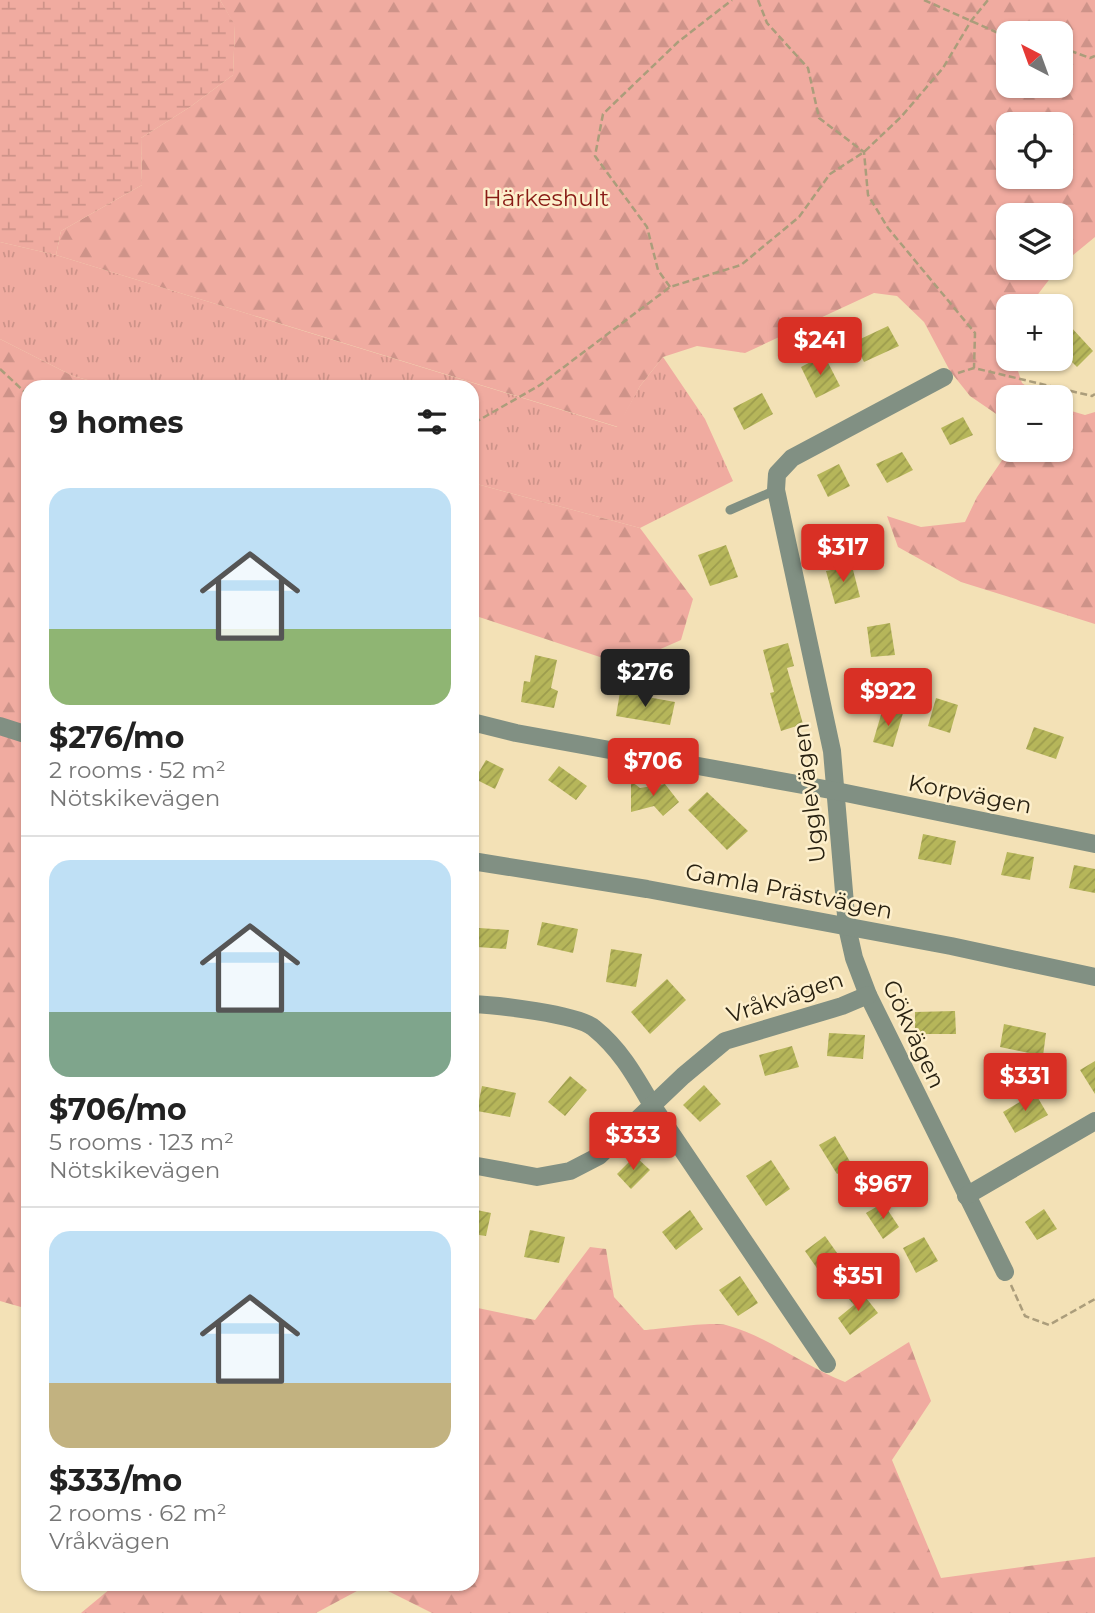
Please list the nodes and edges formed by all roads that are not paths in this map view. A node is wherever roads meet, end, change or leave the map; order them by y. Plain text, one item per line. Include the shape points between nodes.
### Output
1 (944, 377) road end
2 (776, 489) junction
3 (730, 510) dead end
4 (479, 724) edge
5 (0, 726) edge
6 (21, 733) edge
7 (836, 791) junction
8 (1095, 844) edge
9 (479, 862) edge
10 (847, 927) junction
11 (1095, 977) edge
12 (868, 995) junction
13 (479, 1005) edge
14 (652, 1105) junction
15 (1095, 1121) edge
16 (479, 1166) edge
17 (966, 1196) junction
18 (1005, 1272) road end
19 (827, 1364) dead end

1 - 2 street via 792,458 777,474
2 - 3 lane
2 - 7 street, Ugglevägen via 832,751
4 - 7 street, Korpvägen
5 - 6 street
7 - 8 street, Korpvägen
7 - 10 street, Ugglevägen
9 - 10 street, Gamla Prästvägen
10 - 11 street, Gamla Prästvägen
10 - 12 street, Gökvägen
12 - 14 street, Vråkvägen via 725,1041
12 - 17 street, Gökvägen
13 - 14 street via 553,1014 592,1026 628,1062
14 - 16 street, Vråkvägen via 599,1156 570,1171 537,1177
14 - 19 street
15 - 17 street
17 - 18 street, Gökvägen

